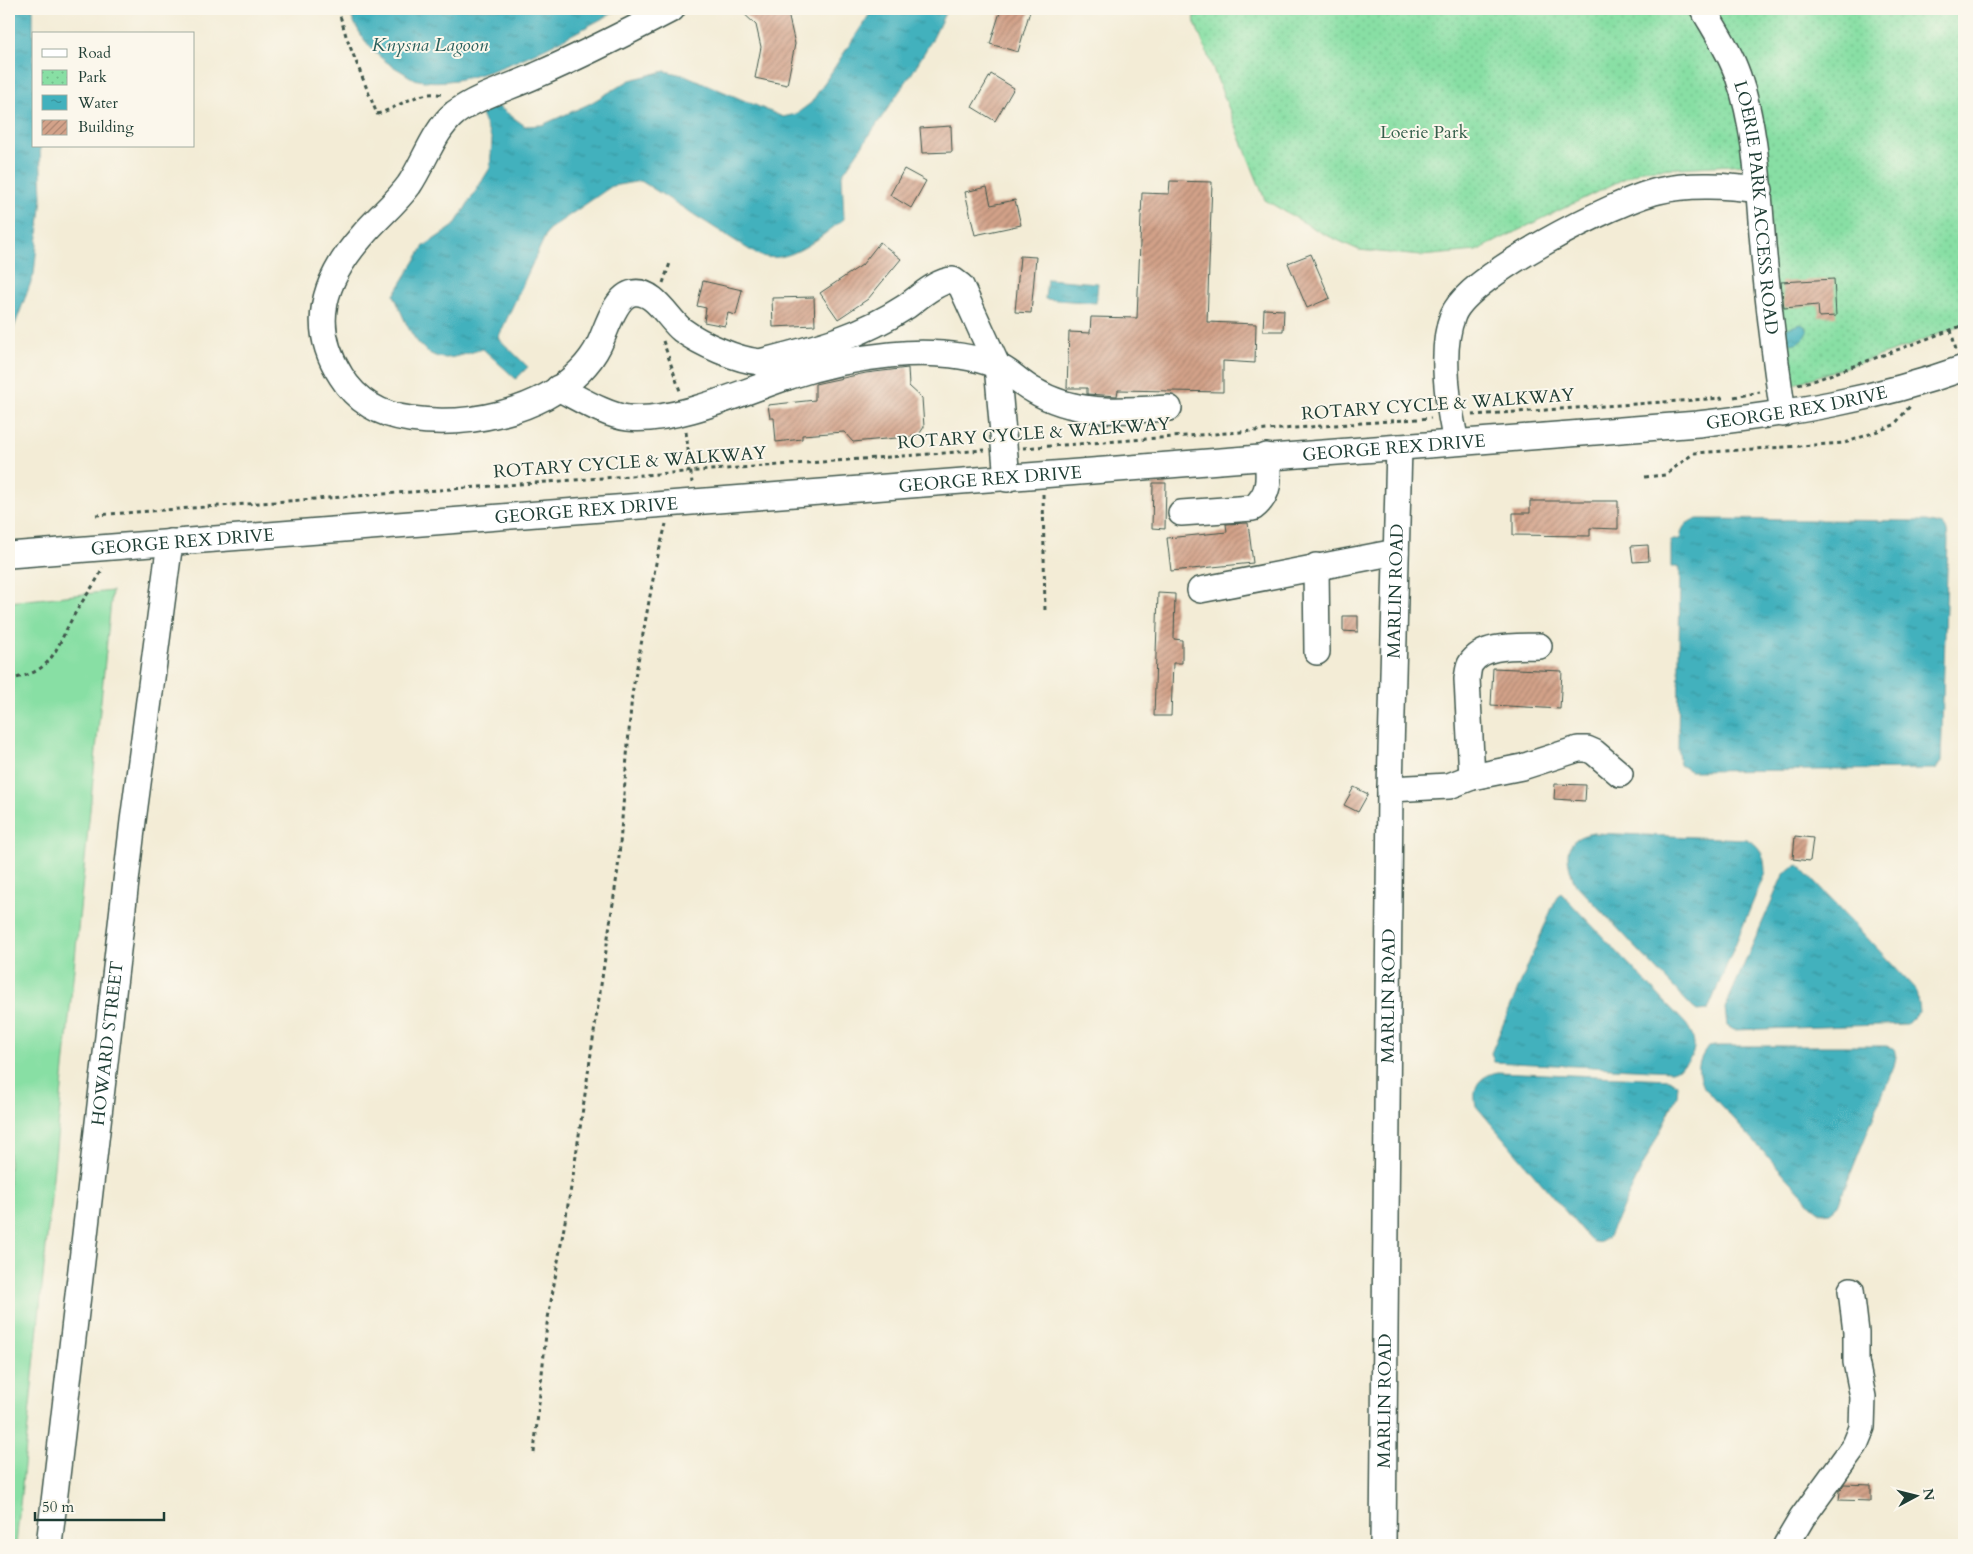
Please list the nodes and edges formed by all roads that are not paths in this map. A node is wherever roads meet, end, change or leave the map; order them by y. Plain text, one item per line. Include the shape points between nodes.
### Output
1 (672, 9) edge
2 (1703, 9) edge
3 (1760, 190) junction
4 (760, 362) junction
5 (997, 365) junction
6 (1964, 368) edge
7 (787, 377) junction
8 (558, 388) junction
9 (1170, 408) dead end
10 (1783, 414) junction
11 (1456, 442) junction
12 (1399, 447) junction
13 (1267, 456) junction
14 (1007, 479) junction
15 (1181, 513) dead end
16 (170, 542) junction
17 (1396, 552) junction
18 (9, 556) edge
19 (1316, 566) junction
20 (1200, 590) dead end
21 (1539, 646) dead end
22 (1317, 652) dead end
23 (1620, 774) dead end
24 (1472, 777) junction
25 (1390, 790) junction
26 (1851, 1290) dead end
27 (49, 1545) edge
28 (1383, 1545) edge
29 (1786, 1545) edge

1 - 8 street via 538,75 475,99 452,116 440,130 408,186 346,255 324,299 323,330 332,362 350,390 370,408 395,417 440,422 518,408
2 - 3 street, LOERIE PARK ACCESS ROAD via 1738,74 1747,106
3 - 10 street, LOERIE PARK ACCESS ROAD via 1765,272
3 - 11 street via 1721,186 1659,191 1630,200 1506,264 1465,297 1454,313 1447,336 1451,417
4 - 5 street via 853,336 884,321 950,280 958,281 962,286
4 - 7 street
4 - 8 street via 744,361 698,340 640,292 627,295 613,313 592,355 580,371
5 - 7 street via 929,354 872,355
5 - 9 street via 1034,391 1063,404 1110,412
5 - 14 street
6 - 10 street, GEORGE REX DRIVE via 1927,382 1855,401
7 - 8 street via 684,411 651,418 627,418
10 - 11 street, GEORGE REX DRIVE via 1698,424
11 - 12 street, GEORGE REX DRIVE
12 - 13 street, GEORGE REX DRIVE
12 - 17 street, MARLIN ROAD
13 - 14 street, GEORGE REX DRIVE
13 - 15 street via 1268,487 1253,508
14 - 16 street, GEORGE REX DRIVE
16 - 18 street, GEORGE REX DRIVE
16 - 27 street, HOWARD STREET via 133,821
17 - 19 street
17 - 25 street, MARLIN ROAD
19 - 20 street
19 - 22 street
21 - 24 street via 1494,649 1470,664 1467,679
23 - 24 street via 1594,752 1578,749 1522,767
24 - 25 street via 1448,786
25 - 28 street, MARLIN ROAD
26 - 29 street via 1856,1362 1863,1397 1862,1428 1855,1445

